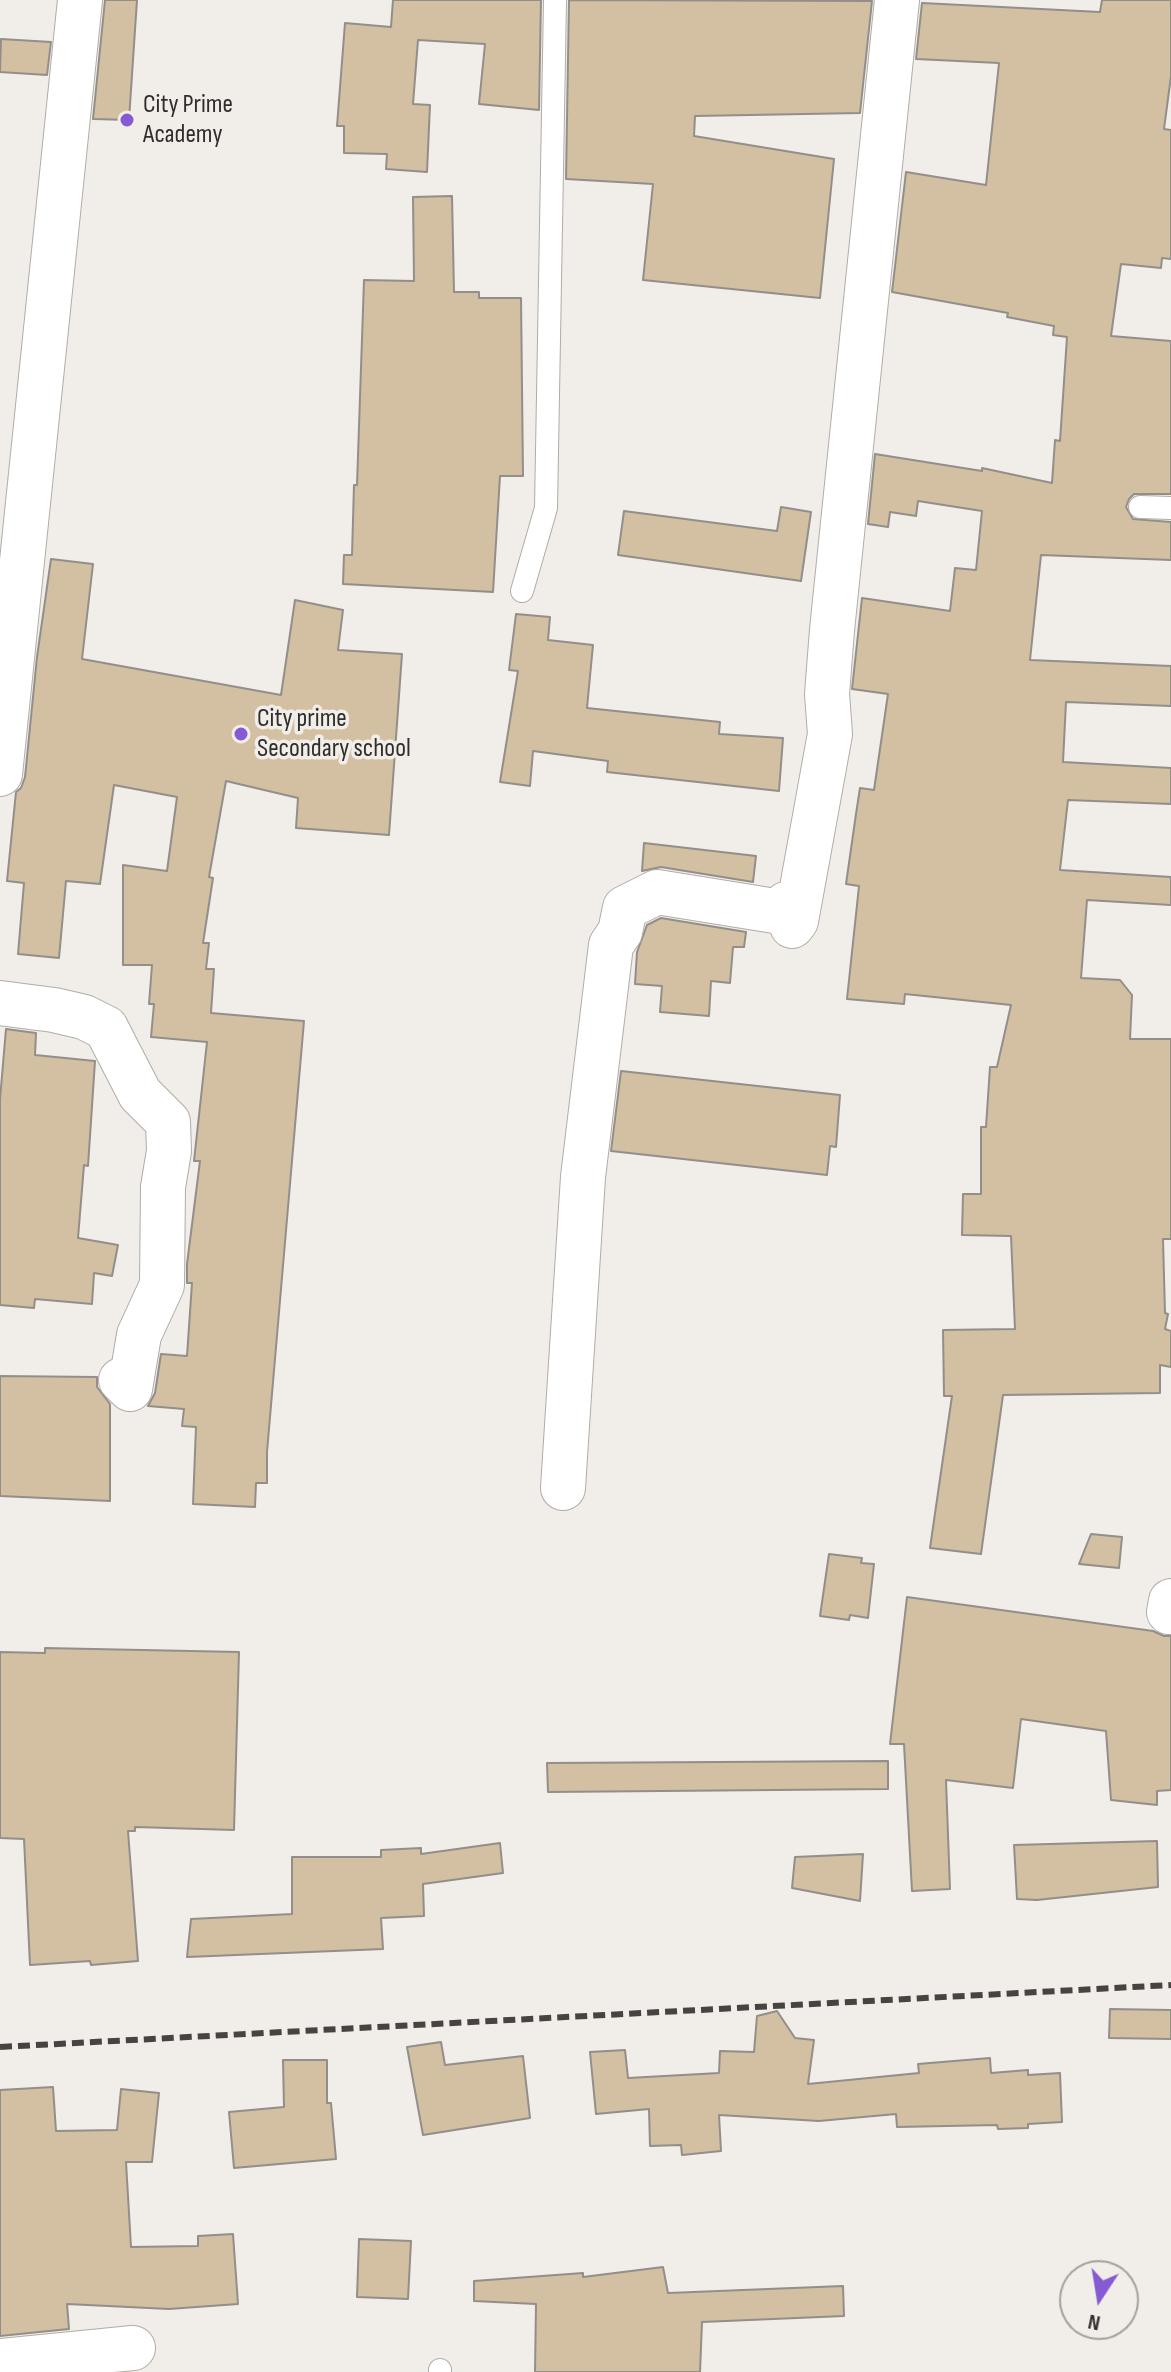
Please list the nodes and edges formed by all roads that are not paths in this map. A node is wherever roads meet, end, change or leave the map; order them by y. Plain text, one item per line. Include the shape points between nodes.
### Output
1 (80, 0) edge
2 (555, 0) edge
3 (897, 0) edge
4 (1140, 507) dead end
5 (1171, 508) edge
6 (522, 591) dead end
7 (5, 673) edge
8 (0, 774) edge
9 (0, 1003) edge
10 (121, 1380) dead end
11 (563, 1488) dead end
12 (133, 2348) dead end
13 (0, 2361) edge

1 - 7 street
2 - 6 lane via 546,508
3 - 11 street via 831,642 830,734 798,913 792,926 786,904 781,912 657,892 625,908 611,945 583,1177
4 - 5 lane
7 - 8 street
9 - 10 street via 84,1017 106,1028 140,1094 168,1122 162,1285 139,1335 130,1389
12 - 13 street

